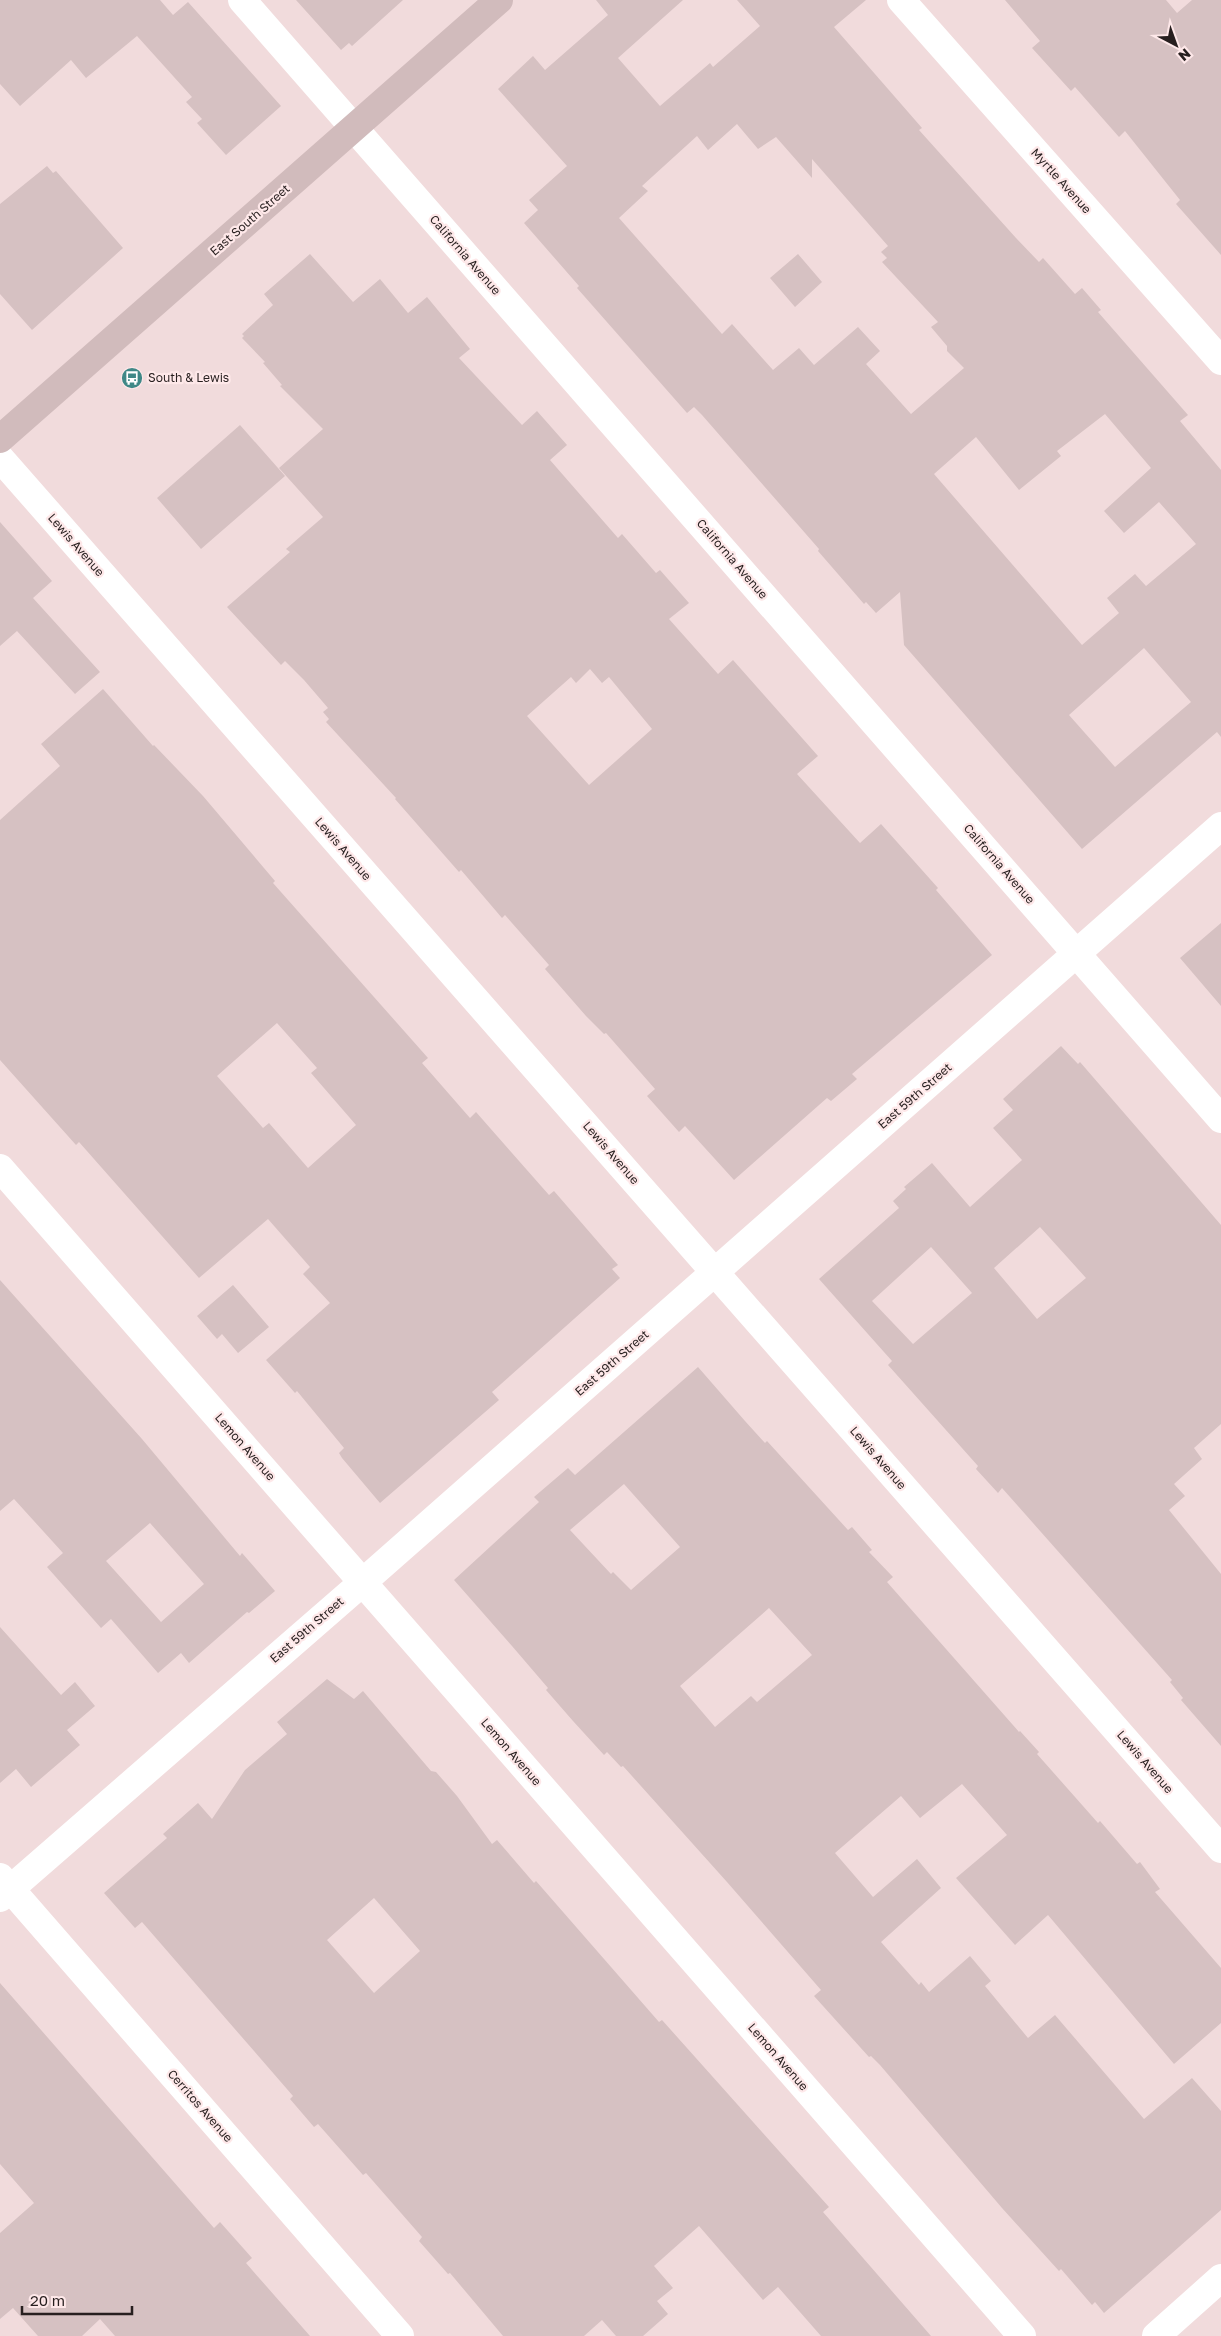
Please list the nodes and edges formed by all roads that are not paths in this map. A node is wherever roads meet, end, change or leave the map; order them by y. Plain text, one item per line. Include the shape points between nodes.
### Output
1 (242, 0) edge
2 (499, 0) edge
3 (901, 0) edge
4 (354, 129) junction
5 (1221, 361) edge
6 (0, 439) edge
7 (0, 458) edge
8 (1221, 826) edge
9 (1077, 953) junction
10 (1221, 1119) edge
11 (0, 1168) edge
12 (715, 1272) junction
13 (363, 1582) junction
14 (1221, 1849) edge
15 (4, 1888) edge
16 (1221, 2278) edge
17 (400, 2336) edge
18 (1022, 2336) edge
19 (1156, 2336) edge

1 - 4 street, California Avenue
2 - 4 main road, East South Street
3 - 5 street, Myrtle Avenue
4 - 6 main road, East South Street
4 - 9 street, California Avenue
7 - 12 street, Lewis Avenue
8 - 9 street, East 59th Street
9 - 10 street, California Avenue
9 - 12 street, East 59th Street
11 - 13 street, Lemon Avenue
12 - 13 street, East 59th Street
12 - 14 street, Lewis Avenue
13 - 15 street, East 59th Street
13 - 18 street, Lemon Avenue
15 - 17 street, Cerritos Avenue
16 - 19 street

